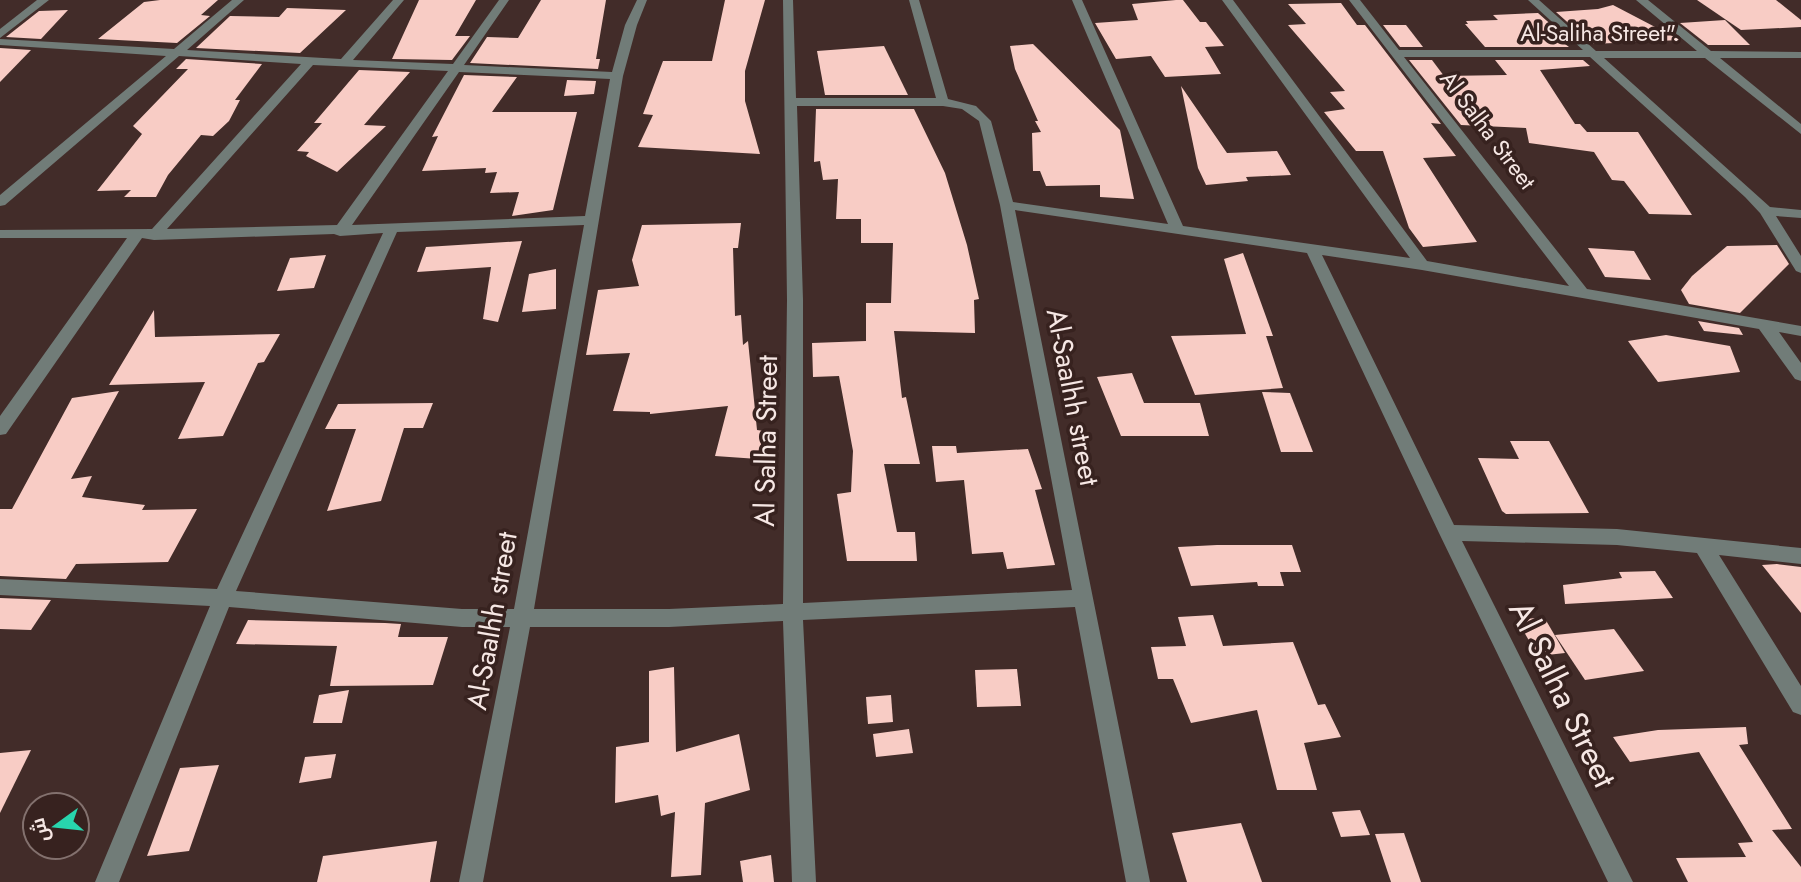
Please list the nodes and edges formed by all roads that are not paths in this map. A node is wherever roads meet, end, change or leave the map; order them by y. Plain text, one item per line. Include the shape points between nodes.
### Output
1 (44, 0) edge
2 (239, 0) edge
3 (399, 0) edge
4 (504, 0) edge
5 (642, 0) edge
6 (788, 0) edge
7 (915, 0) edge
8 (1077, 0) edge
9 (1227, 0) edge
10 (1354, 0) edge
11 (1533, 0) edge
12 (1641, 0) edge
13 (0, 35) edge
14 (0, 43) edge
15 (1398, 53) junction
16 (173, 54) junction
17 (1593, 55) junction
18 (1709, 55) junction
19 (1801, 55) edge
20 (310, 61) junction
21 (344, 63) junction
22 (454, 68) junction
23 (617, 76) junction
24 (792, 102) junction
25 (943, 102) junction
26 (1801, 130) edge
27 (0, 202) edge
28 (1007, 205) junction
29 (1766, 211) junction
30 (1801, 214) edge
31 (592, 220) junction
32 (1178, 229) junction
33 (391, 230) junction
34 (340, 232) junction
35 (0, 234) edge
36 (136, 236) junction
37 (154, 236) junction
38 (1312, 249) junction
39 (1422, 265) junction
40 (1801, 268) edge
41 (1581, 291) junction
42 (1764, 324) junction
43 (1801, 331) edge
44 (1801, 375) edge
45 (0, 429) edge
46 (1448, 533) junction
47 (1702, 545) junction
48 (1801, 556) edge
49 (0, 587) edge
50 (223, 598) junction
51 (1083, 598) junction
52 (793, 612) junction
53 (522, 618) junction
54 (1801, 705) edge
55 (107, 882) edge
56 (471, 882) edge
57 (804, 882) edge
58 (1138, 882) edge
59 (1621, 882) edge

1 - 13 street
2 - 16 street
3 - 21 street
4 - 22 street
5 - 23 street, Al-Saalhh street
6 - 24 street, Al Salha Street
7 - 25 street
8 - 32 street
9 - 39 street
10 - 15 street, Al Salha Street
11 - 17 street
12 - 18 street
14 - 16 street
15 - 17 street, Al-Saliha Street".
15 - 41 street, Al Salha Street
16 - 20 street
16 - 27 street
17 - 18 street, Al-Saliha Street".
17 - 29 street
18 - 19 street, Al-Saliha Street".
18 - 26 street
20 - 21 street
20 - 37 street
21 - 22 street
22 - 23 street
22 - 34 street
23 - 31 street, Al-Saalhh street
24 - 25 street, Al-Saalhh street
24 - 52 street, Al Salha Street via 796,300
25 - 28 street, Al-Saalhh street via 967,105 985,121
28 - 32 street
28 - 51 street, Al-Saalhh street
29 - 30 street
29 - 40 street
31 - 33 street
31 - 53 street, Al-Saalhh street
32 - 38 street
33 - 34 street
33 - 50 street
34 - 37 street
35 - 36 street
36 - 37 street
36 - 45 street
38 - 39 street
38 - 46 street, Al Salha Street
39 - 41 street
41 - 42 street
42 - 43 street
42 - 44 street
46 - 47 street via 1569,534
46 - 59 street, Al Salha Street
47 - 48 street
47 - 54 street
49 - 50 street
50 - 53 street via 462,618
50 - 55 street
51 - 52 street
51 - 58 street, Al-Saalhh street
52 - 53 street
52 - 57 street, Al Salha Street
53 - 56 street, Al-Saalhh street

